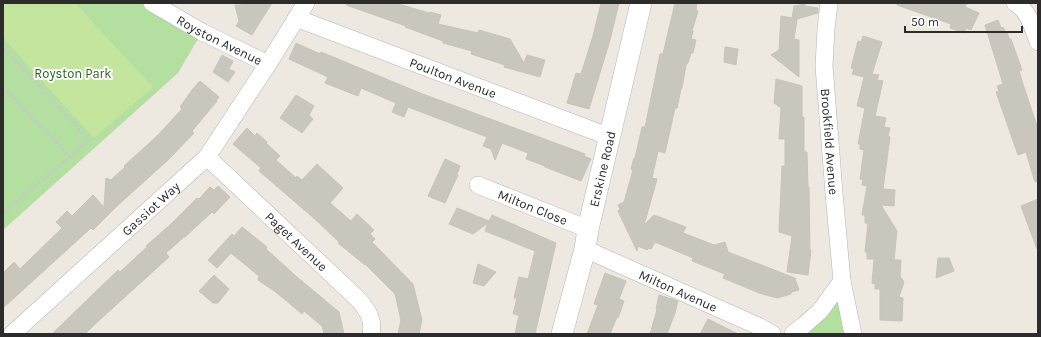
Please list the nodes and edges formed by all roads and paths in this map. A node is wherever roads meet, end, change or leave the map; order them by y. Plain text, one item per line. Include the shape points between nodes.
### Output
1 (152, 3) edge
2 (306, 3) edge
3 (641, 3) edge
4 (829, 3) edge
5 (1015, 3) edge
6 (296, 18) junction
7 (1038, 42) edge
8 (3, 48) edge
9 (268, 64) junction
10 (3, 87) edge
11 (610, 137) junction
12 (70, 157) junction
13 (207, 157) junction
14 (478, 185) dead end
15 (3, 213) edge
16 (588, 229) junction
17 (584, 249) junction
18 (842, 281) junction
19 (761, 331) edge
20 (12, 334) edge
21 (370, 334) edge
22 (562, 334) edge
23 (793, 334) edge
24 (853, 334) edge

1 - 9 street, Royston Avenue via 202,32
2 - 6 street
3 - 11 street, Erskine Road
4 - 18 street, Brookfield Avenue via 824,66
5 - 7 street via 1027,15
6 - 9 street
6 - 11 street, Poulton Avenue
8 - 12 path via 88,140
9 - 13 street, Gassiot Way
10 - 12 path
11 - 16 street, Erskine Road
12 - 15 path
13 - 20 street, Gassiot Way
13 - 21 street, Paget Avenue via 359,300 368,310 372,329
14 - 16 street, Milton Close
16 - 17 street, Erskine Road
17 - 19 street, Milton Avenue
17 - 22 street, Erskine Road
18 - 23 street via 820,311
18 - 24 street, Brookfield Avenue

